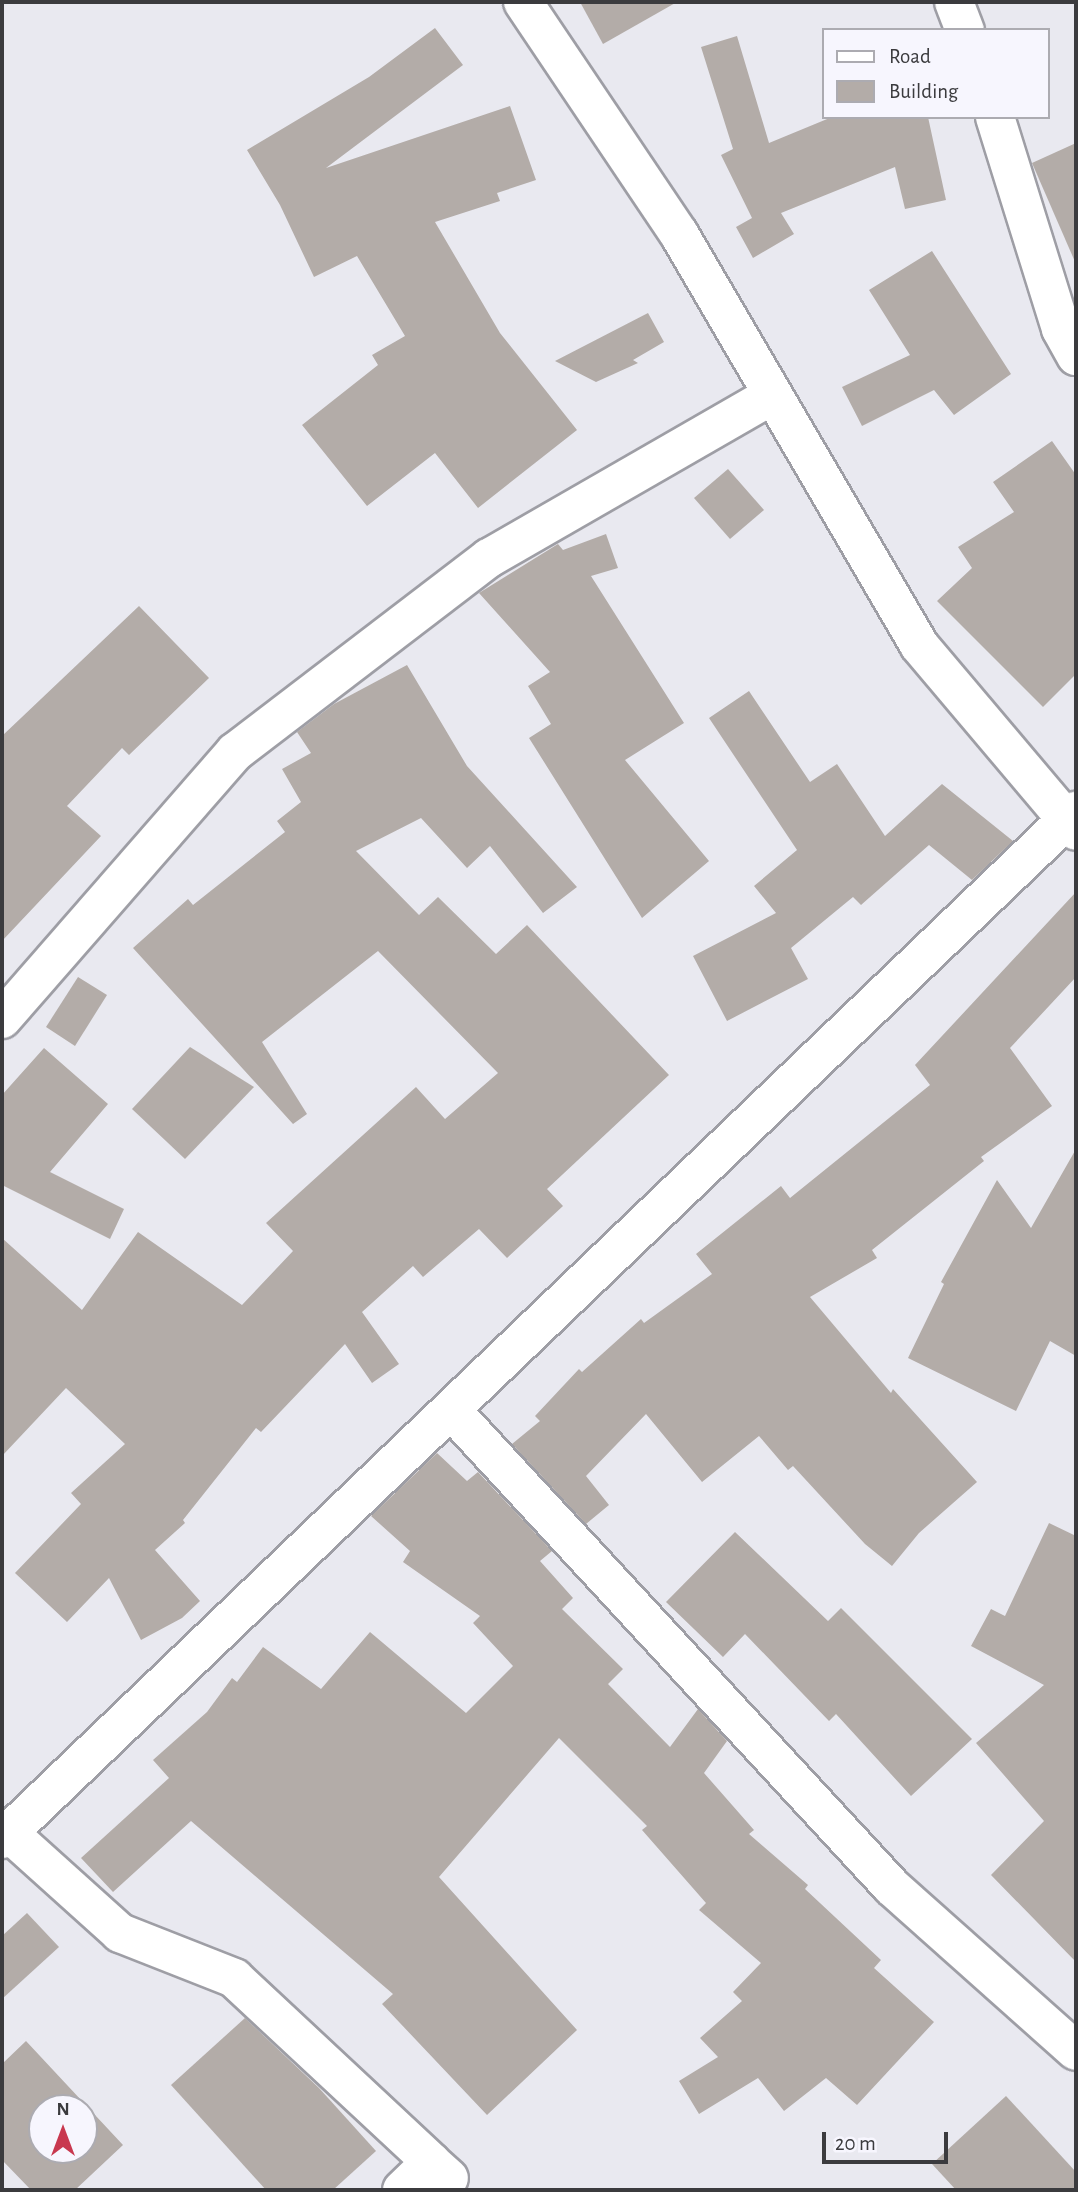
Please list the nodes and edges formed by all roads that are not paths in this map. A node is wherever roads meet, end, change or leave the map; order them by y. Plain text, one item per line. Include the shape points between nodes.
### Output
1 (523, 2) edge
2 (954, 2) edge
3 (964, 28) edge
4 (996, 119) edge
5 (1076, 356) edge
6 (773, 395) junction
7 (1072, 820) edge
8 (2, 1019) edge
9 (452, 1412) junction
10 (5, 1835) edge
11 (1076, 2051) edge
12 (436, 2176) edge
13 (402, 2190) edge
14 (464, 2190) edge

1 - 6 street via 679,234
2 - 3 street
4 - 5 street via 1061,329
6 - 7 street via 919,645
6 - 8 street via 489,558 235,752
7 - 9 street
9 - 10 street
9 - 11 street via 892,1887
10 - 12 street via 120,1933 234,1978
12 - 13 street
12 - 14 street

